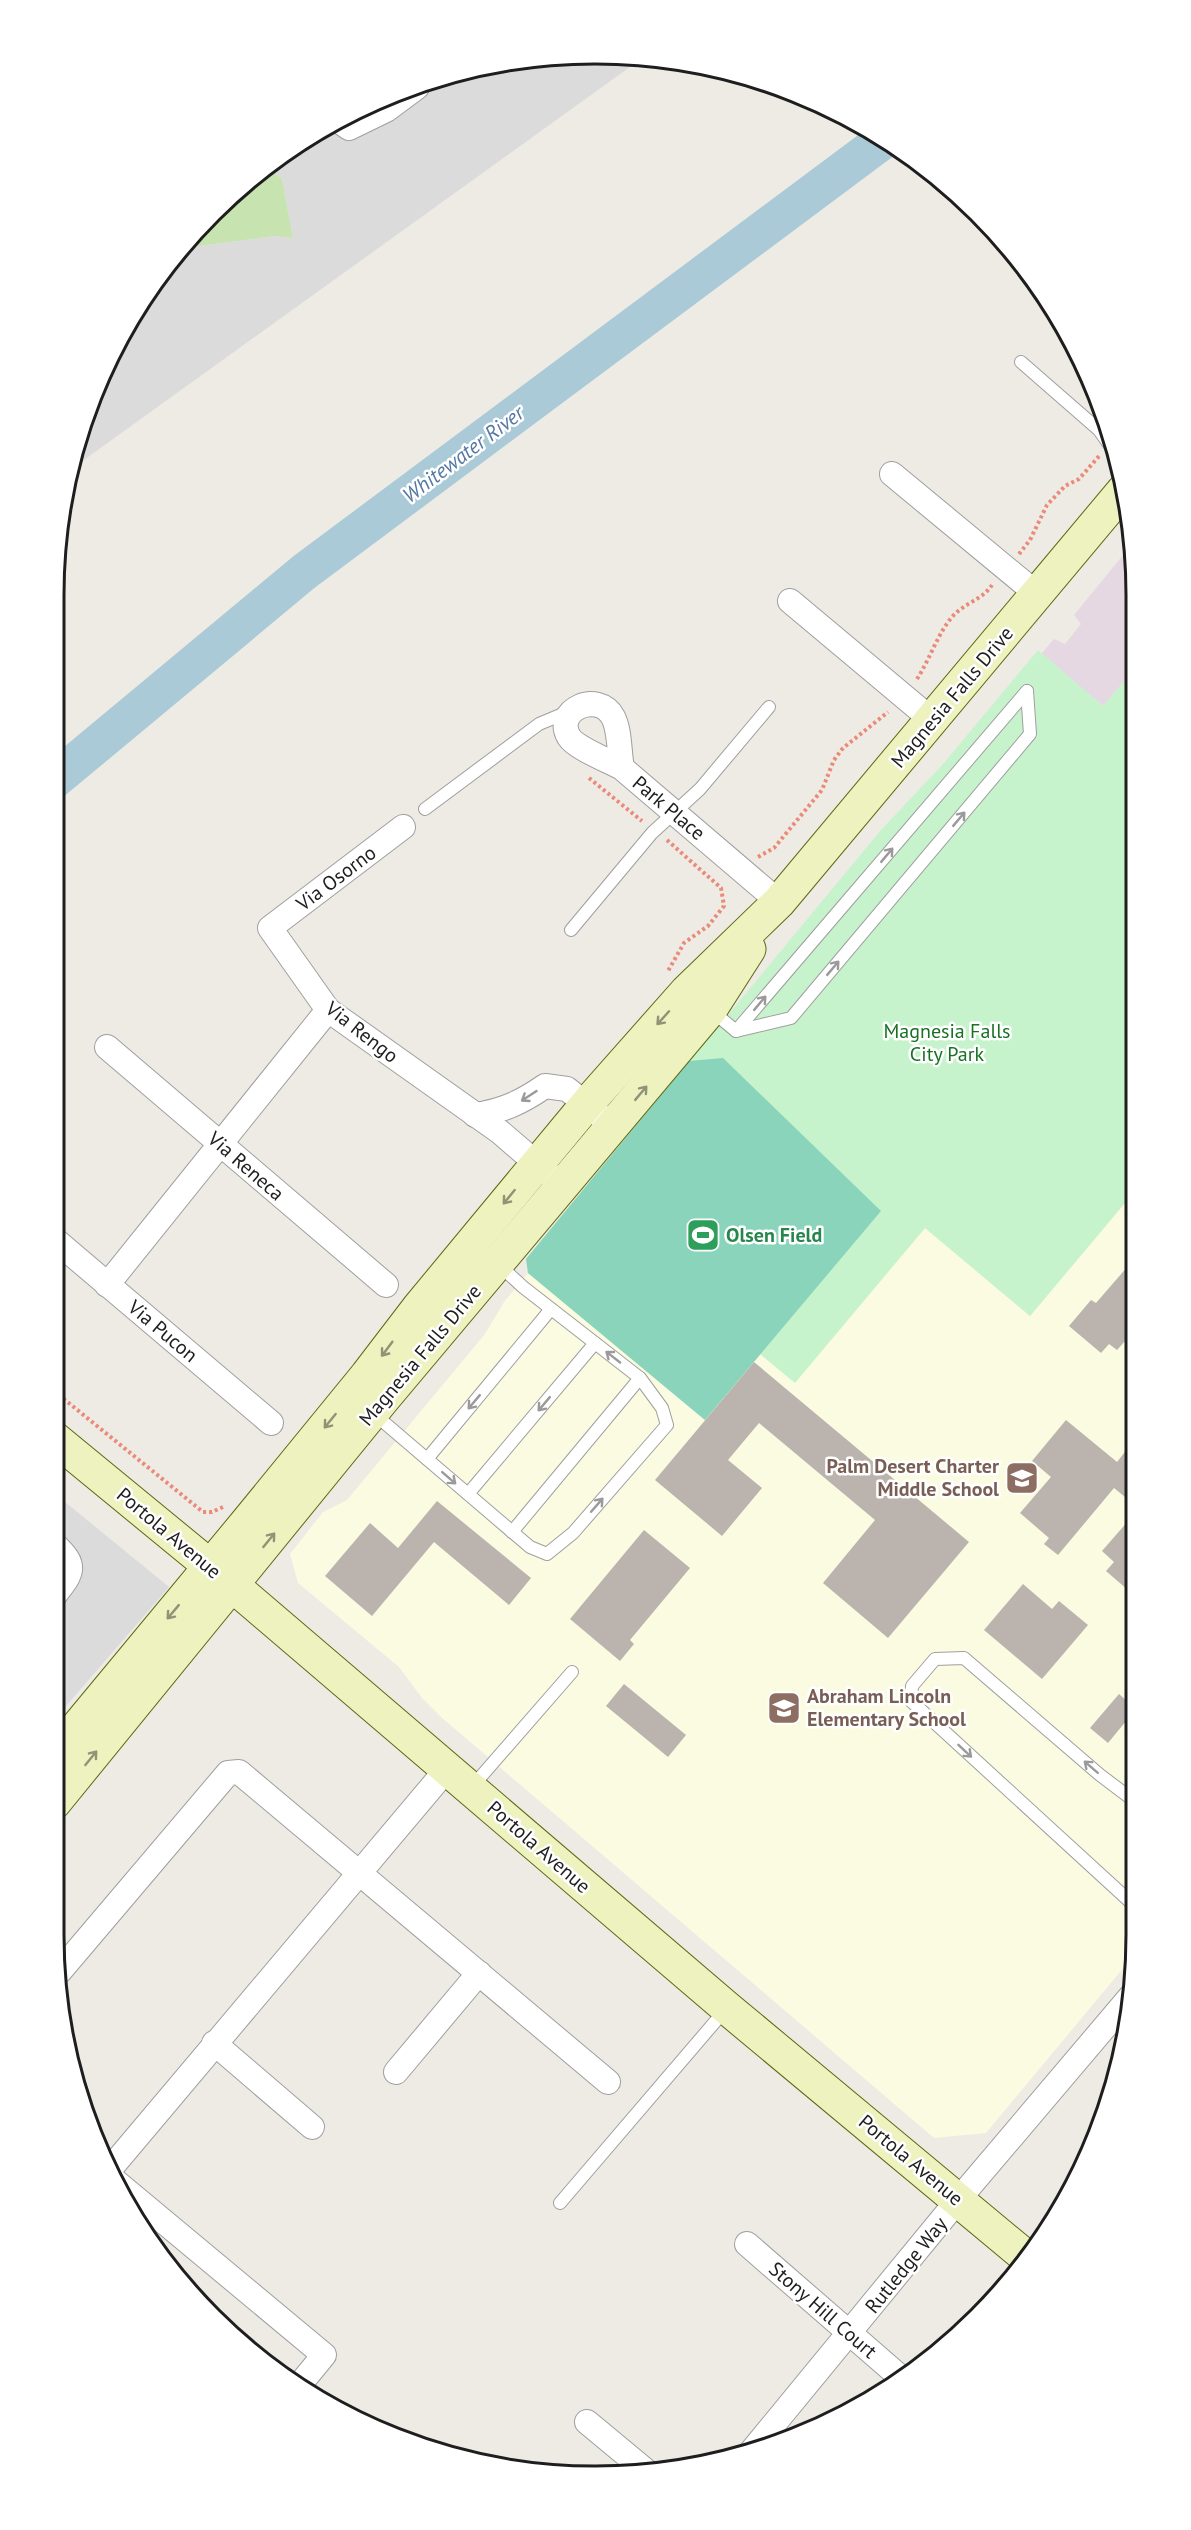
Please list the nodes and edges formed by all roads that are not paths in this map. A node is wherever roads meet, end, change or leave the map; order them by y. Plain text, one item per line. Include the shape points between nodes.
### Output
1 (395, 104) edge
2 (347, 126) edge
3 (1021, 362) dead end
4 (1100, 431) edge
5 (892, 474) dead end
6 (1117, 497) edge
7 (1037, 594) junction
8 (790, 602) dead end
9 (579, 707) junction
10 (769, 707) dead end
11 (932, 720) junction
12 (622, 768) junction
13 (425, 809) dead end
14 (675, 814) junction
15 (403, 827) dead end
16 (779, 902) junction
17 (270, 928) joint
18 (571, 930) dead end
19 (692, 996) junction
20 (328, 1010) junction
21 (736, 1031) junction
22 (107, 1047) dead end
23 (587, 1104) junction
24 (475, 1115) junction
25 (613, 1126) junction
26 (220, 1144) junction
27 (536, 1164) junction
28 (563, 1186) junction
29 (65, 1249) edge
30 (497, 1263) junction
31 (107, 1285) junction
32 (386, 1285) dead end
33 (551, 1309) junction
34 (595, 1343) junction
35 (640, 1378) junction
36 (372, 1413) junction
37 (272, 1423) dead end
38 (65, 1447) edge
39 (427, 1459) junction
40 (468, 1494) junction
41 (512, 1532) junction
42 (65, 1554) edge
43 (221, 1576) junction
44 (65, 1581) edge
45 (572, 1672) dead end
46 (65, 1743) edge
47 (459, 1779) junction
48 (65, 1788) edge
49 (1126, 1795) edge
50 (358, 1872) junction
51 (1126, 1896) edge
52 (66, 1964) edge
53 (479, 1973) junction
54 (1121, 2007) edge
55 (727, 2008) junction
56 (214, 2043) junction
57 (396, 2072) dead end
58 (608, 2082) dead end
59 (312, 2127) dead end
60 (116, 2162) edge
61 (134, 2197) edge
62 (958, 2200) junction
63 (560, 2203) dead end
64 (747, 2244) dead end
65 (1021, 2253) edge
66 (850, 2333) junction
67 (895, 2373) edge
68 (304, 2379) edge
69 (587, 2422) dead end
70 (763, 2438) edge
71 (637, 2463) edge

1 - 2 street
3 - 4 lane
5 - 7 street
6 - 7 street, Magnesia Falls Drive
7 - 11 street, Magnesia Falls Drive
8 - 11 street
9 - 12 street, Park Place via 596,705 614,718
9 - 12 street via 566,724 569,737
9 - 13 lane via 539,724
10 - 14 lane
11 - 16 street, Magnesia Falls Drive
12 - 14 street, Park Place
14 - 16 street, Park Place
14 - 18 lane via 655,831
15 - 17 street, Via Osorno
16 - 19 street, Magnesia Falls Drive
17 - 20 street, Via Rengo
19 - 21 lane
19 -> 23 street, Magnesia Falls Drive
25 -> 19 street, Magnesia Falls Drive
20 - 24 street, Via Rengo
20 - 26 street
21 - 21 lane via 791,1018 1030,734 1027,692
22 - 26 street, Via Reneca
23 -> 24 street via 567,1089 544,1086 524,1101
23 - 25 street
23 - 27 street, Magnesia Falls Drive
24 - 27 street, Via Rengo
25 - 28 street, Magnesia Falls Drive
26 - 31 street
26 - 32 street, Via Reneca
27 - 28 street, Via Rengo
27 -> 43 street, Magnesia Falls Drive
28 - 30 street, Magnesia Falls Drive
29 - 31 street, Via Pucon
30 - 33 lane
30 - 36 street, Magnesia Falls Drive
31 - 37 street, Via Pucon
33 - 34 lane
33 -> 39 lane
35 -> 34 lane
34 -> 40 lane
35 - 41 lane
41 -> 35 lane via 530,1547 547,1554 573,1533 667,1425 662,1408
36 - 39 lane
43 -> 36 street, Magnesia Falls Drive
38 - 43 street, Portola Avenue
39 -> 40 lane
40 - 41 lane
42 - 44 street via 71,1567
43 -> 46 street, Magnesia Falls Drive
43 - 47 street, Portola Avenue
48 -> 43 street, Magnesia Falls Drive
45 - 47 lane
47 - 50 street
47 - 55 street, Portola Avenue
49 -> 51 lane via 964,1658 935,1659 912,1686 910,1701
50 - 52 street via 239,1772 228,1773
50 - 53 street
50 - 56 street
53 - 57 street
53 - 58 street
54 - 62 street, Rutledge Way
55 - 62 street, Portola Avenue
55 - 63 lane
56 - 59 street
56 - 60 street
61 - 68 street via 324,2355
62 - 65 street, Portola Avenue
62 - 66 street, Rutledge Way
64 - 66 street, Stony Hill Court
66 - 67 street, Stony Hill Court
66 - 70 street, Rutledge Way
69 - 71 street

